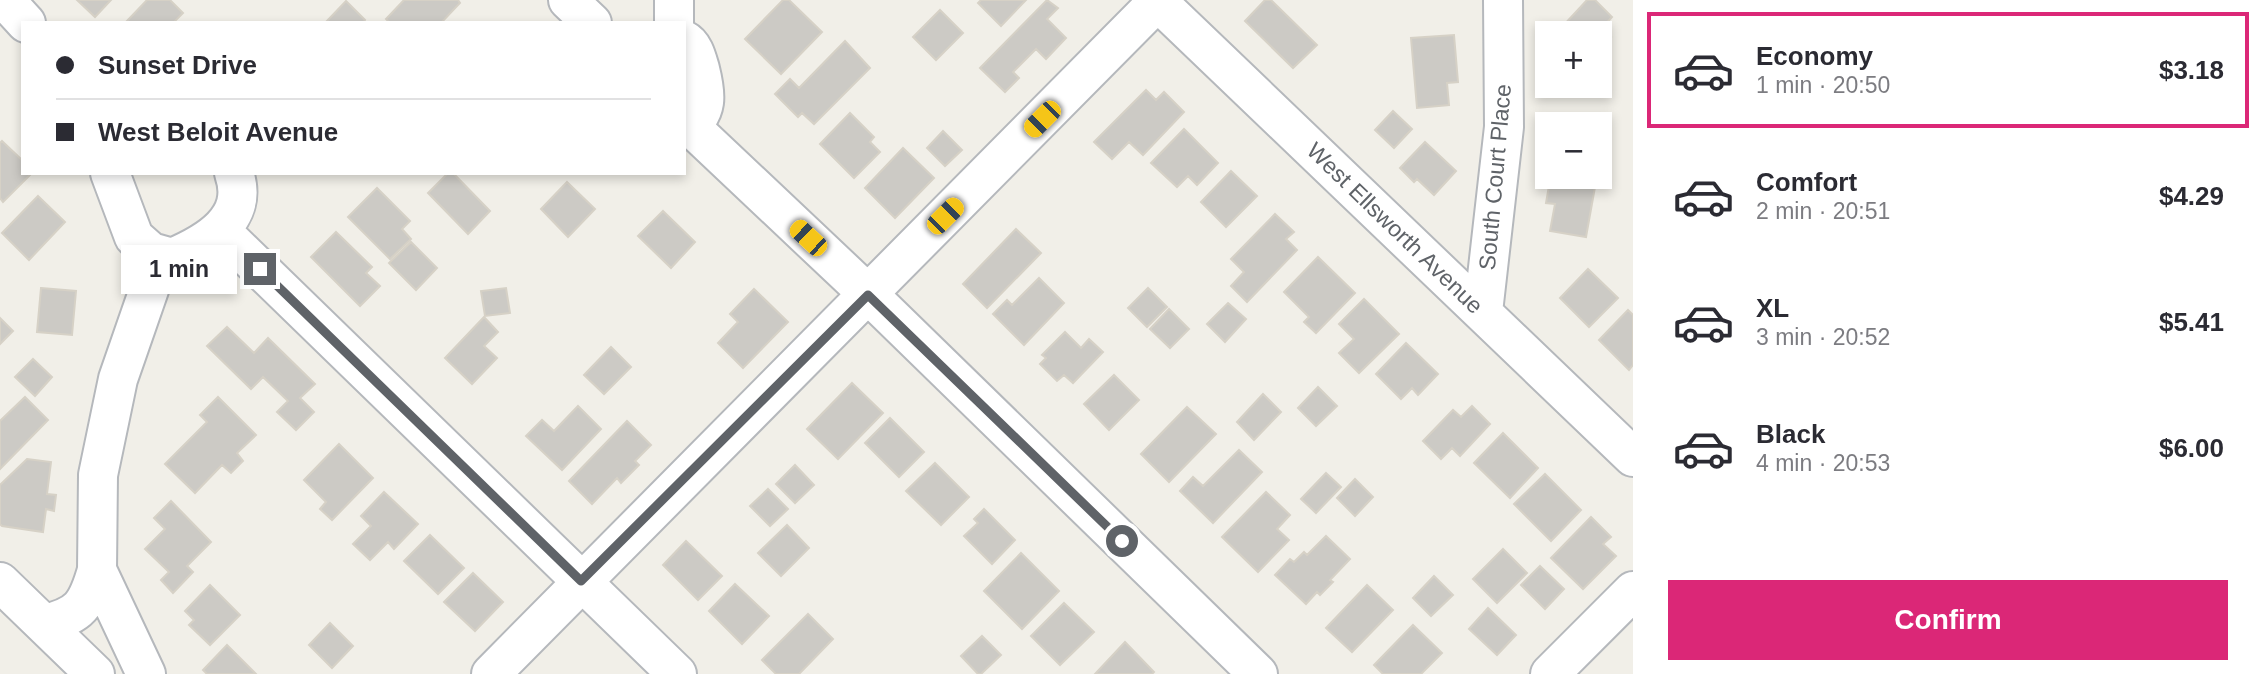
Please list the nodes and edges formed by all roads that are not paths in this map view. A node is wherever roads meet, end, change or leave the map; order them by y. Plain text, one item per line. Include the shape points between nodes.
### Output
1 (5, 0) edge
2 (568, 0) edge
3 (674, 0) edge
4 (1503, 0) edge
5 (1158, 1) edge
6 (24, 21) edge
7 (590, 21) edge
8 (674, 21) edge
9 (686, 41) edge
10 (687, 127) edge
11 (111, 175) edge
12 (234, 175) edge
13 (220, 230) junction
14 (161, 255) junction
15 (868, 295) junction
16 (1483, 312) junction
17 (1633, 457) edge
18 (97, 570) junction
19 (581, 581) junction
20 (0, 582) edge
21 (1633, 591) edge
22 (44, 624) junction
23 (95, 674) edge
24 (146, 674) edge
25 (491, 674) edge
26 (677, 674) edge
27 (1258, 674) edge
28 (1550, 674) edge

1 - 6 street
2 - 7 street
3 - 8 street
4 - 16 street, South Court Place via 1504,127
5 - 15 street
5 - 16 street, West Ellsworth Avenue
9 - 10 street via 697,59 706,93 703,111
10 - 15 street
11 - 14 street via 134,237 151,253
12 - 13 street via 236,200
13 - 14 street via 172,258
13 - 19 street
14 - 18 street via 118,379 98,475
15 - 19 street
15 - 27 street
16 - 17 street, West Ellsworth Avenue
18 - 22 street via 89,596 78,611
18 - 24 street
19 - 25 street
19 - 26 street
20 - 22 street
21 - 28 street
22 - 23 street

